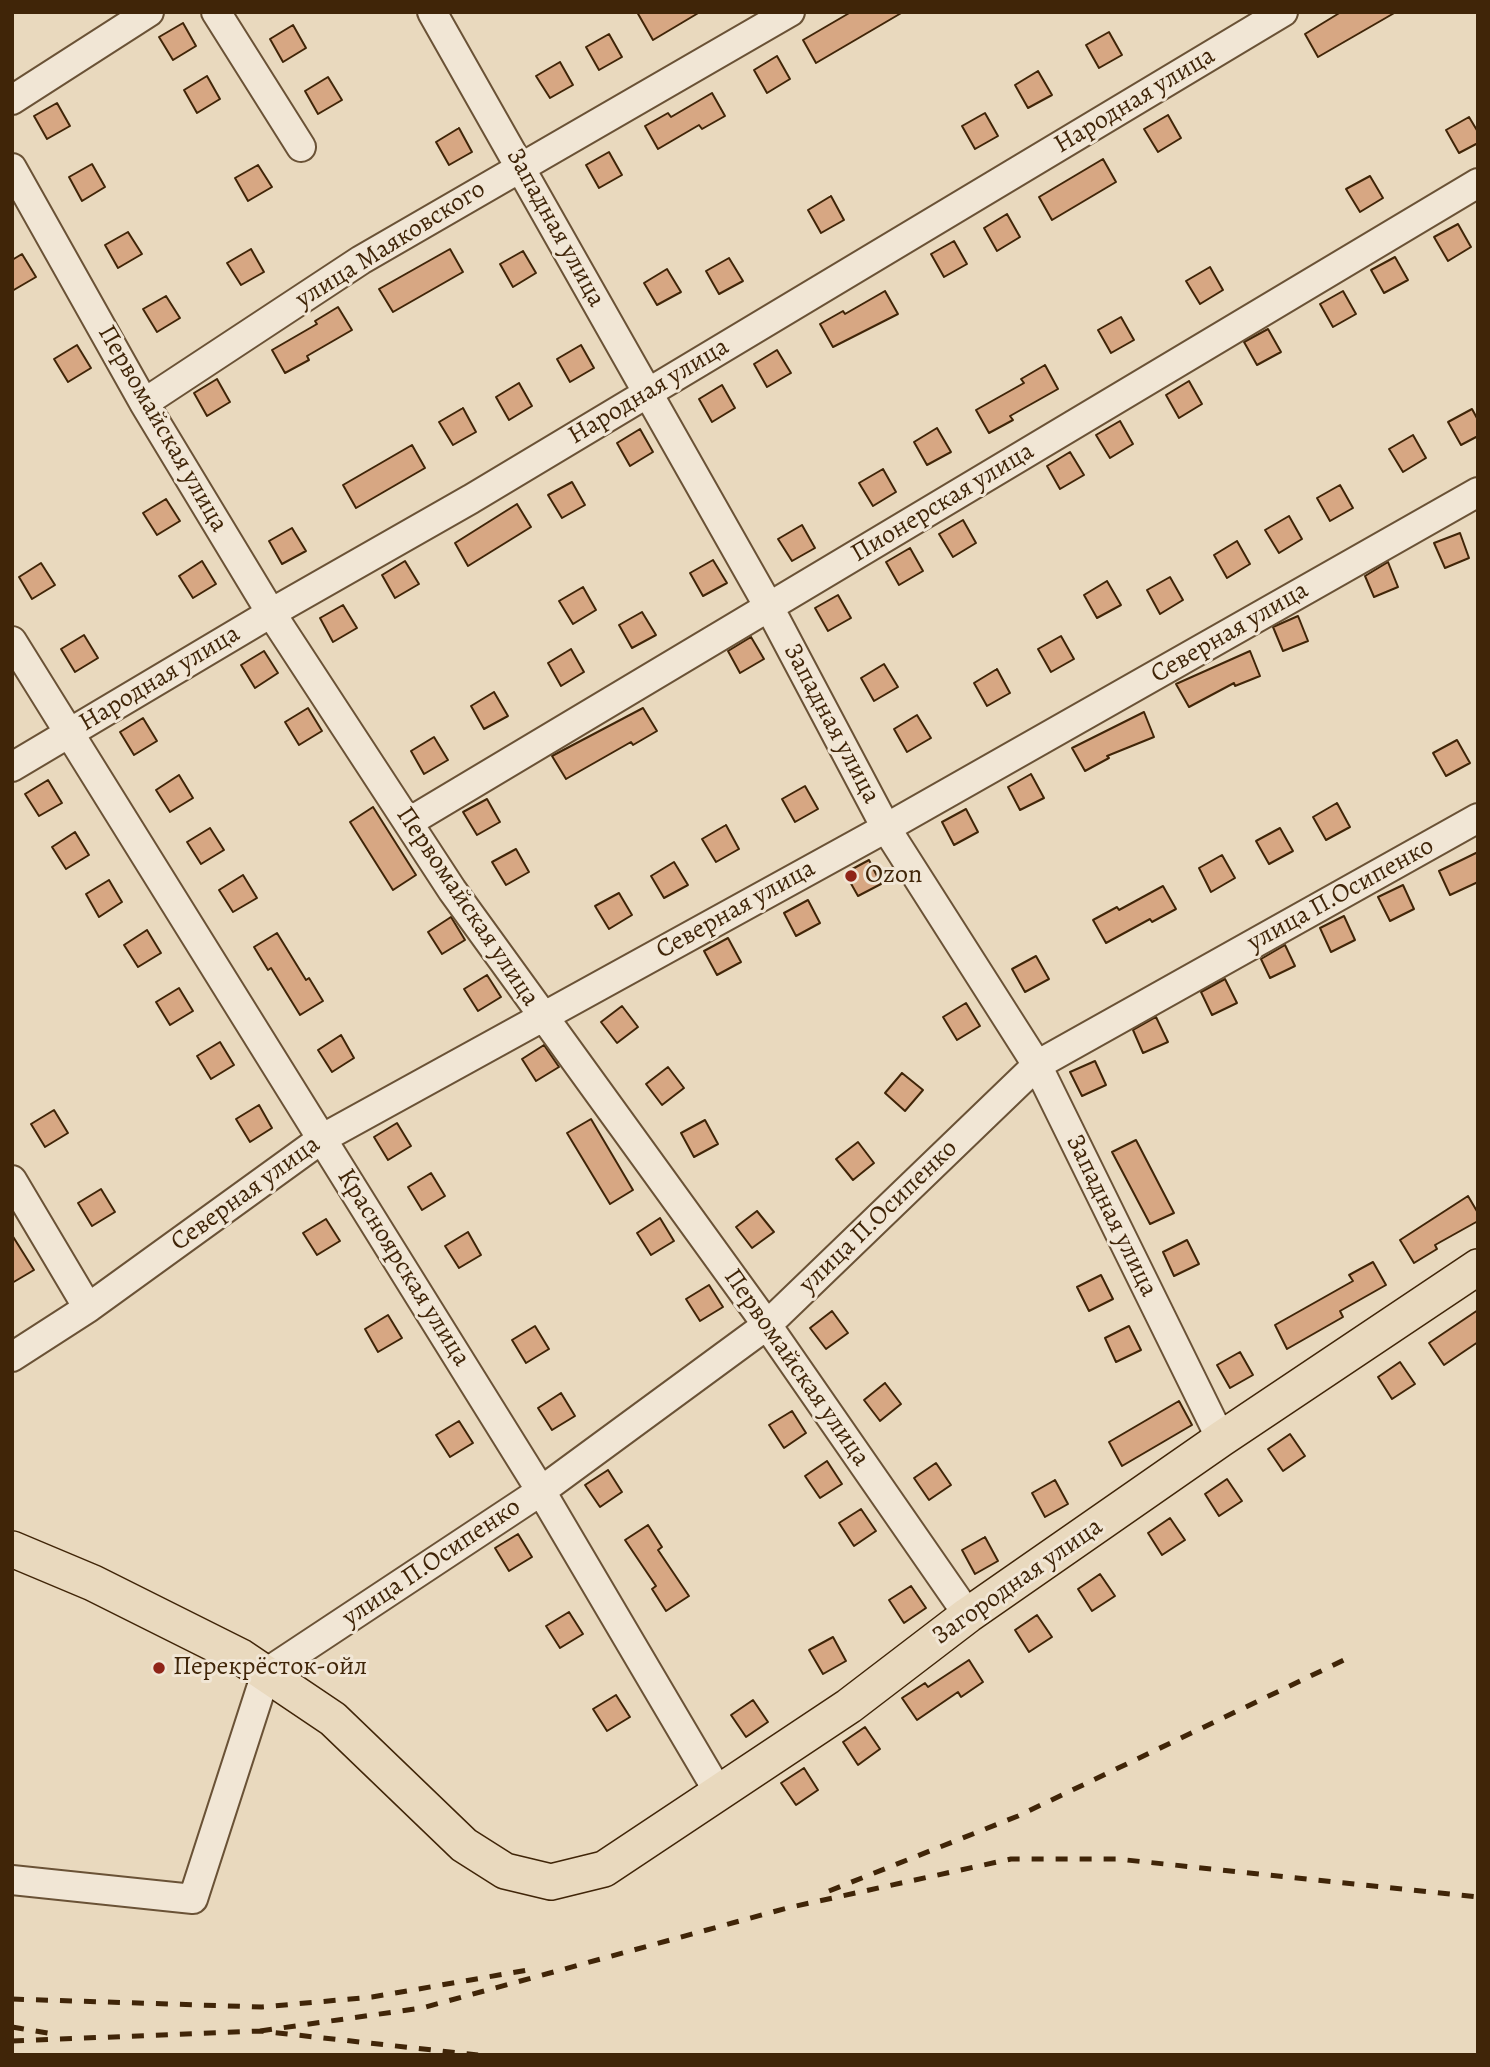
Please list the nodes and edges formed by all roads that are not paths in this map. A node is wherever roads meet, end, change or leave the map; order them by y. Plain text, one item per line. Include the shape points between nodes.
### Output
1 (149, 12) edge
2 (216, 12) edge
3 (432, 12) edge
4 (790, 12) edge
5 (1283, 12) edge
6 (12, 100) edge
7 (301, 146) dead end
8 (521, 165) junction
9 (12, 168) edge
10 (1478, 183) edge
11 (646, 394) junction
12 (144, 403) junction
13 (1478, 492) edge
14 (769, 607) junction
15 (271, 613) junction
16 (12, 641) edge
17 (69, 733) junction
18 (12, 767) edge
19 (1478, 818) edge
20 (409, 822) junction
21 (886, 828) junction
22 (542, 1016) junction
23 (1037, 1065) junction
24 (323, 1138) junction
25 (12, 1180) edge
26 (1478, 1267) edge
27 (88, 1308) junction
28 (767, 1325) junction
29 (12, 1357) edge
30 (1221, 1439) junction
31 (541, 1491) junction
32 (12, 1549) edge
33 (968, 1615) junction
34 (266, 1674) junction
35 (719, 1793) junction
36 (12, 1880) edge

1 - 6 street
2 - 7 street
3 - 8 street, Западная улица
4 - 8 street, улица Маяковского
5 - 11 street, Народная улица
8 - 11 street, Западная улица
8 - 12 street, улица Маяковского via 361,260
9 - 12 street, Первомайская улица
10 - 14 street, Пионерская улица
11 - 14 street, Западная улица
11 - 15 street, Народная улица
12 - 15 street, Первомайская улица
13 - 21 street, Северная улица
14 - 20 street, Пионерская улица
14 - 21 street, Западная улица
15 - 17 street, Народная улица
15 - 20 street, Первомайская улица
16 - 17 street, Красноярская улица
17 - 18 street, Народная улица
17 - 24 street, Красноярская улица
19 - 23 street, улица П.Осипенко
20 - 22 street, Первомайская улица
21 - 22 street, Северная улица
21 - 23 street, Западная улица
22 - 24 street, Северная улица
22 - 28 street, Первомайская улица
23 - 28 street, улица П.Осипенко
23 - 30 street, Западная улица
24 - 27 street, Северная улица
24 - 31 street, Красноярская улица
25 - 27 street
26 - 30 main road, Загородная улица
27 - 29 street, Северная улица
28 - 31 street, улица П.Осипенко
28 - 33 street, Первомайская улица
30 - 33 main road, Загородная улица
31 - 34 street, улица П.Осипенко
31 - 35 street, Красноярская улица
32 - 34 main road via 93,1583
33 - 35 main road, Загородная улица via 849,1706
34 - 35 main road, Загородная улица via 332,1719 464,1845 505,1871 551,1882 604,1869
34 - 36 street via 193,1899

